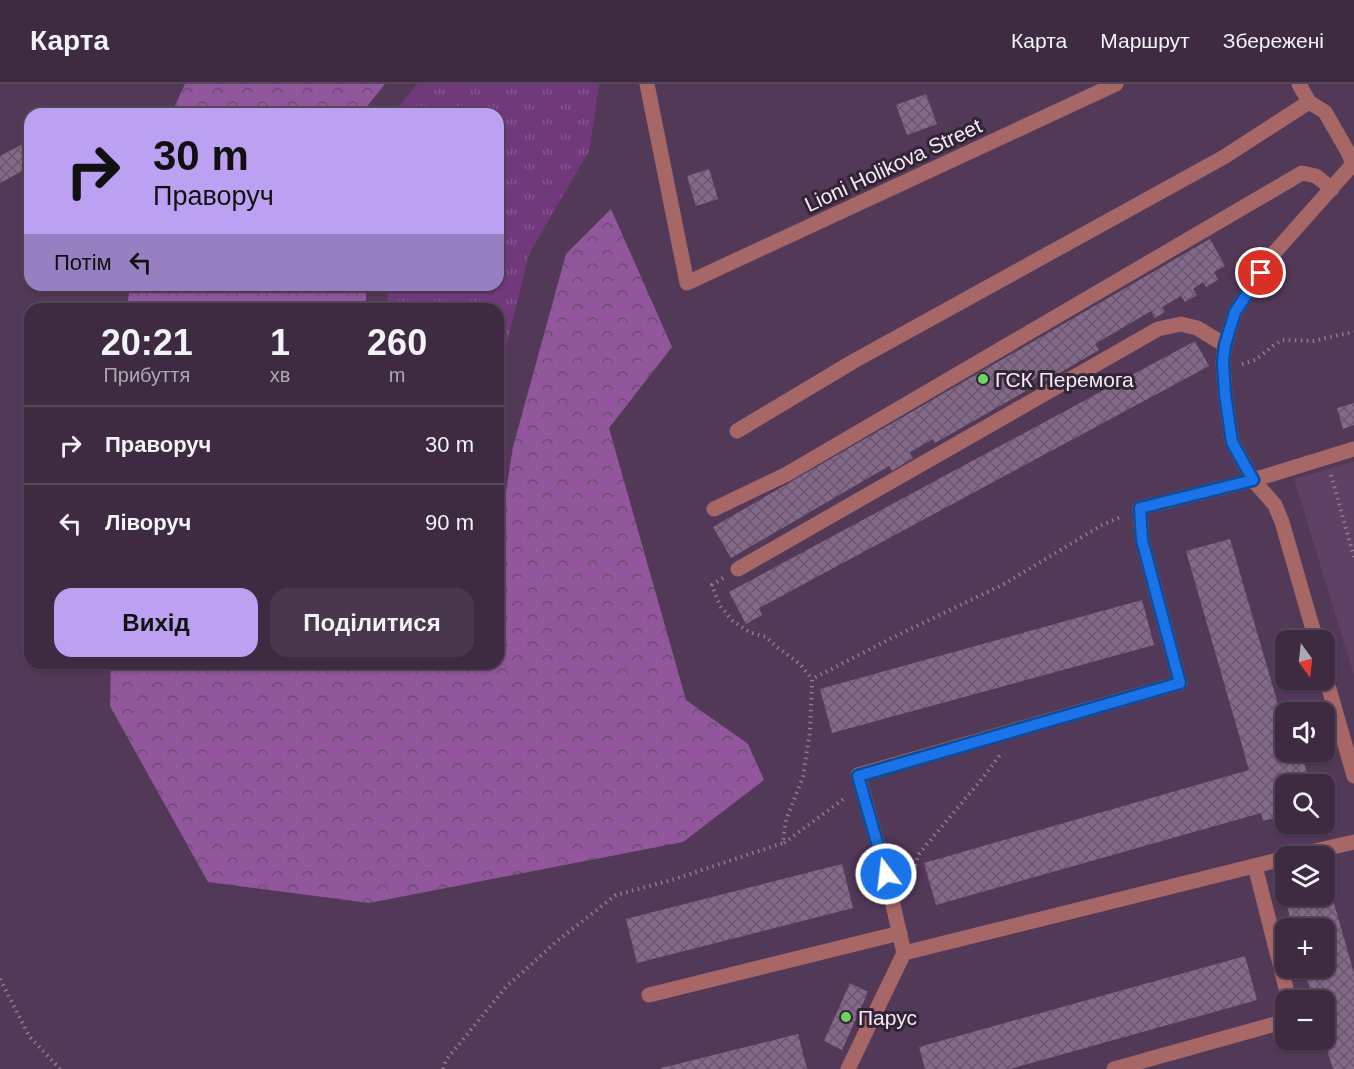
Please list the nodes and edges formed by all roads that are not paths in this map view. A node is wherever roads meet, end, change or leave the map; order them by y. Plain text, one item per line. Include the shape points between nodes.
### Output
1 (647, 84) edge
2 (1116, 84) edge
3 (1299, 84) edge
4 (1309, 102) junction
5 (1354, 165) edge
6 (1332, 189) junction
7 (1225, 345) junction
8 (736, 430) dead end
9 (1354, 449) edge
10 (1253, 480) junction
11 (714, 509) dead end
12 (738, 569) road end
13 (1313, 630) edge
14 (1329, 690) edge
15 (1354, 776) edge
16 (1354, 842) edge
17 (1335, 846) edge
18 (1275, 861) edge
19 (1255, 866) junction
20 (899, 926) junction
21 (904, 953) junction
22 (1286, 990) edge
23 (649, 995) dead end
24 (1275, 1024) edge
25 (848, 1069) edge
26 (1114, 1069) edge

1 - 2 street, Lioni Holikova Street via 687,283
3 - 4 street
4 - 5 street via 1325,112
4 - 8 street via 1224,158
5 - 6 street
6 - 7 street via 1274,253 1235,312
6 - 11 street via 1316,176 1302,173 787,474
7 - 10 street via 1225,394 1232,442
7 - 12 street via 1197,328 1181,324 1158,329
9 - 10 street
10 - 13 street via 1275,505 1282,522
10 - 20 street via 1140,508 1142,540 1180,683 858,776
14 - 15 street
16 - 17 street
18 - 19 street
19 - 21 street
19 - 22 street
20 - 21 street
20 - 23 street
21 - 25 street
24 - 26 street

